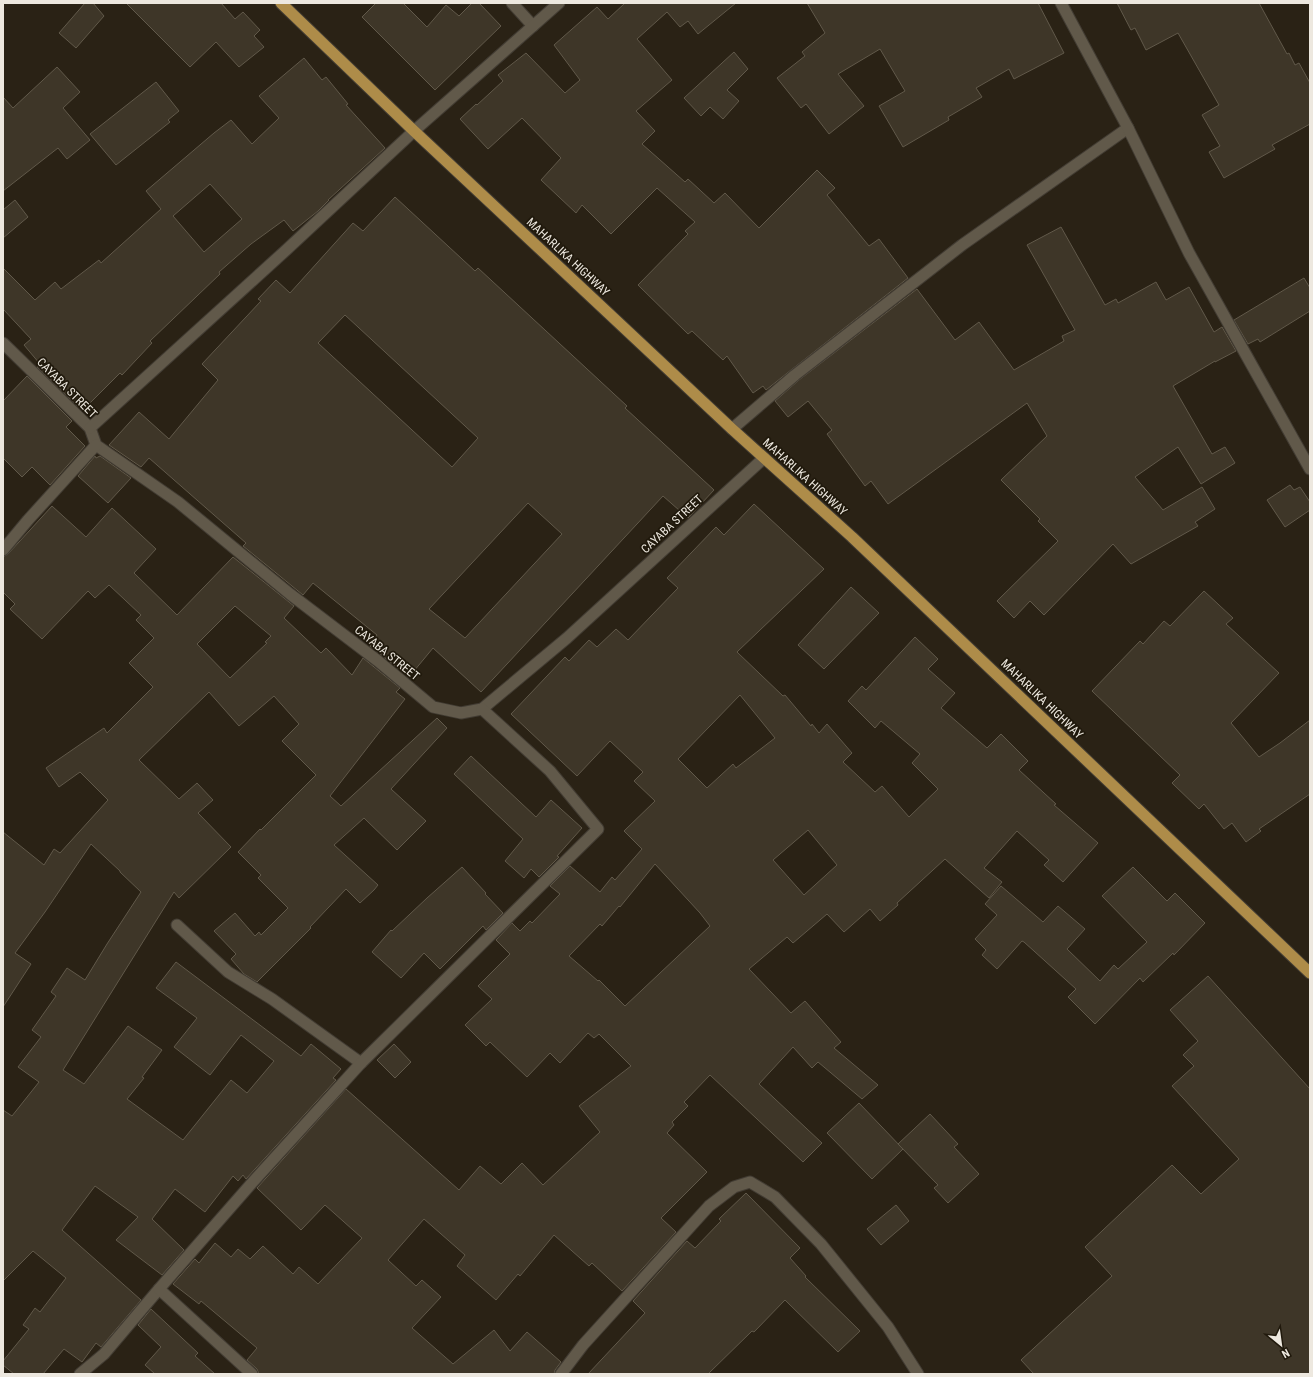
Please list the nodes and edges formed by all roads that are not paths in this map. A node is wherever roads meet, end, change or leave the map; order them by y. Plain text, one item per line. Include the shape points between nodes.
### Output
1 (281, 3) edge
2 (512, 3) edge
3 (558, 3) edge
4 (1062, 3) edge
5 (533, 26) junction
6 (1128, 128) junction
7 (414, 131) junction
8 (3, 343) edge
9 (90, 428) junction
10 (732, 428) junction
11 (96, 445) junction
12 (764, 458) junction
13 (1310, 469) edge
14 (3, 550) edge
15 (482, 709) junction
16 (177, 925) dead end
17 (1310, 973) edge
18 (361, 1063) junction
19 (159, 1289) junction
20 (80, 1374) edge
21 (252, 1374) edge
22 (561, 1374) edge
23 (918, 1374) edge

1 - 7 main road, MAHARLIKA HIGHWAY
2 - 5 street
3 - 5 street
4 - 6 street
5 - 7 street
6 - 10 street via 962,244 795,375
6 - 13 street via 1189,253
7 - 9 street
7 - 10 main road, MAHARLIKA HIGHWAY
8 - 9 street, CAYABA STREET
9 - 11 street, CAYABA STREET
10 - 12 main road, MAHARLIKA HIGHWAY
11 - 14 street
11 - 15 street, CAYABA STREET via 178,502 433,707 461,713
12 - 15 street, CAYABA STREET via 567,638
12 - 17 main road, MAHARLIKA HIGHWAY via 852,537
15 - 18 street via 550,771 598,829
16 - 18 street via 228,972 272,999
18 - 19 street
19 - 20 street via 104,1354
19 - 21 street
22 - 23 street via 583,1345 709,1206 734,1187 750,1182 774,1196 821,1244 888,1327

